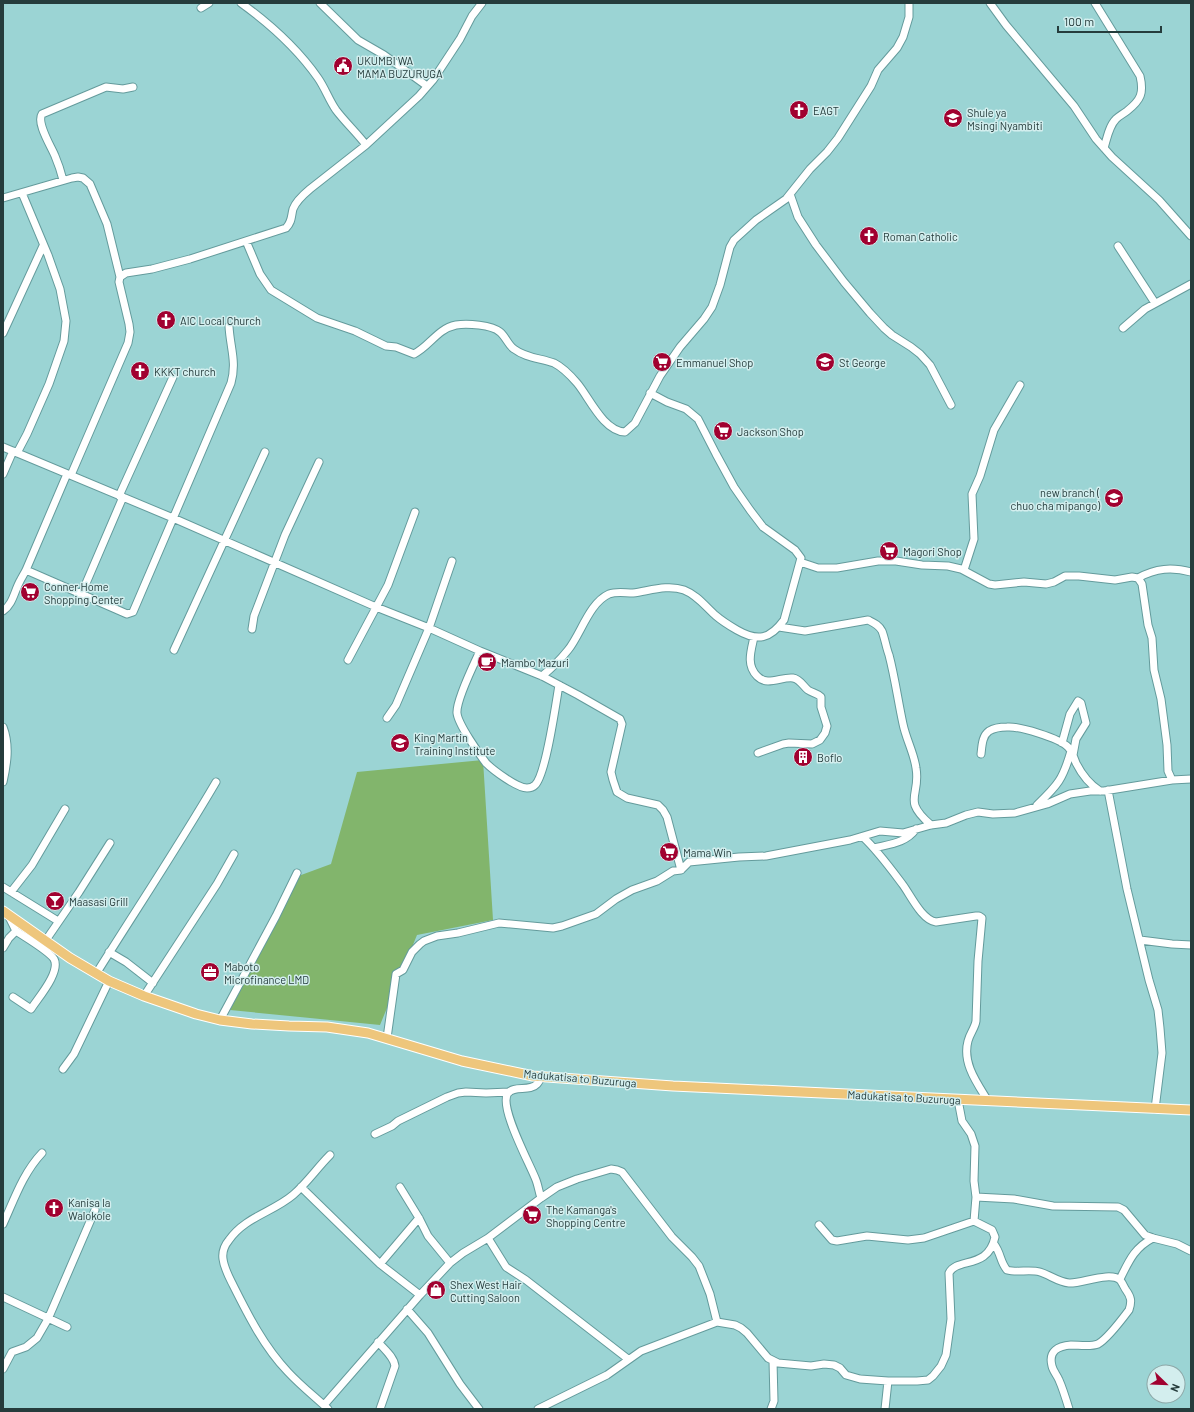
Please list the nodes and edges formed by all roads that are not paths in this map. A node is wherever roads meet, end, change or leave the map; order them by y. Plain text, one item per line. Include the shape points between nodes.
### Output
1 (209, 3) edge
2 (240, 3) edge
3 (320, 3) edge
4 (482, 3) edge
5 (909, 3) edge
6 (990, 3) edge
7 (1095, 3) edge
8 (201, 8) dead end
9 (427, 86) junction
10 (133, 87) dead end
11 (366, 145) junction
12 (1104, 148) junction
13 (63, 180) junction
14 (22, 193) junction
15 (790, 194) junction
16 (3, 198) edge
17 (1191, 236) edge
18 (246, 241) junction
19 (43, 246) junction
20 (1118, 246) dead end
21 (120, 277) junction
22 (1191, 284) edge
23 (1154, 303) junction
24 (229, 326) dead end
25 (1123, 328) dead end
26 (3, 333) edge
27 (173, 377) dead end
28 (1020, 385) dead end
29 (650, 393) junction
30 (951, 405) dead end
31 (3, 447) edge
32 (15, 452) junction
33 (265, 452) dead end
34 (318, 462) dead end
35 (3, 474) edge
36 (69, 474) junction
37 (121, 496) junction
38 (415, 512) dead end
39 (173, 518) junction
40 (224, 540) junction
41 (452, 561) dead end
42 (800, 562) junction
43 (275, 563) junction
44 (26, 570) junction
45 (964, 570) junction
46 (1191, 572) edge
47 (1138, 578) junction
48 (81, 595) junction
49 (376, 607) junction
50 (3, 611) edge
51 (778, 627) junction
52 (429, 628) junction
53 (252, 629) dead end
54 (754, 637) junction
55 (174, 650) dead end
56 (480, 651) junction
57 (348, 660) dead end
58 (542, 676) junction
59 (559, 685) junction
60 (387, 718) dead end
61 (3, 727) edge
62 (1062, 743) junction
63 (758, 753) dead end
64 (1072, 753) junction
65 (981, 754) dead end
66 (1191, 779) edge
67 (1172, 780) junction
68 (3, 782) edge
69 (216, 782) dead end
70 (1104, 790) junction
71 (1036, 807) junction
72 (65, 809) dead end
73 (931, 825) junction
74 (916, 829) junction
75 (863, 836) junction
76 (110, 843) dead end
77 (874, 848) junction
78 (234, 854) dead end
79 (681, 870) junction
80 (297, 873) dead end
81 (3, 887) edge
82 (11, 892) junction
83 (6, 913) edge
84 (58, 922) junction
85 (16, 931) junction
86 (46, 940) junction
87 (1140, 940) junction
88 (1191, 945) edge
89 (3, 948) edge
90 (109, 952) junction
91 (96, 974) junction
92 (109, 981) junction
93 (153, 983) junction
94 (144, 996) junction
95 (13, 998) dead end
96 (220, 1020) junction
97 (387, 1038) junction
98 (63, 1069) dead end
99 (542, 1076) junction
100 (509, 1092) junction
101 (958, 1100) junction
102 (988, 1101) junction
103 (1155, 1109) junction
104 (1191, 1110) edge
105 (375, 1134) dead end
106 (42, 1153) dead end
107 (330, 1155) dead end
108 (301, 1187) junction
109 (400, 1187) dead end
110 (541, 1198) junction
111 (976, 1198) junction
112 (95, 1210) dead end
113 (419, 1218) junction
114 (4, 1220) edge
115 (974, 1220) junction
116 (819, 1225) dead end
117 (488, 1238) junction
118 (1153, 1238) junction
119 (994, 1244) junction
120 (1191, 1251) edge
121 (450, 1263) junction
122 (380, 1264) junction
123 (1120, 1280) junction
124 (420, 1295) junction
125 (3, 1297) edge
126 (407, 1310) junction
127 (48, 1319) junction
128 (717, 1322) junction
129 (67, 1328) dead end
130 (378, 1342) junction
131 (628, 1359) junction
132 (772, 1361) junction
133 (3, 1369) edge
134 (888, 1381) junction
135 (327, 1408) edge
136 (380, 1409) edge
137 (479, 1409) edge
138 (538, 1409) edge
139 (771, 1409) edge
140 (885, 1409) edge
141 (1069, 1409) edge

1 - 8 street
2 - 11 street via 269,24 289,43 318,78 341,116
3 - 9 street via 358,40
4 - 9 street
5 - 15 street via 907,26 897,48 878,70 871,86 838,138
6 - 12 street via 1074,106
7 - 12 street via 1140,76 1143,88 1134,105 1112,124
9 - 11 street
10 - 13 street via 106,87 42,114 45,136
11 - 18 street via 302,196 286,228
12 - 17 street via 1159,200
13 - 14 street
13 - 21 street via 78,177 90,184 107,224
14 - 16 street
14 - 19 street
15 - 29 street via 734,240 712,307 680,347
15 - 30 street via 798,217 844,282 892,335 920,354 930,365
18 - 21 street via 190,259 126,273
18 - 29 street via 260,274 271,290 317,318 355,331 381,344 414,354 448,327 475,325 496,329 513,349 531,358 558,366 576,383 601,417 622,432 635,423
19 - 26 street
19 - 32 street via 60,289 66,330 49,384 27,434
20 - 23 street
21 - 36 street via 118,282 130,332 128,343
22 - 23 street
23 - 25 street
24 - 39 street via 234,365 231,382
27 - 37 street
28 - 45 street via 994,430 972,494 974,539
29 - 42 street via 686,409 698,419 734,487 750,510 763,527 795,550 801,558
31 - 32 street
32 - 35 street
32 - 36 street
33 - 40 street
34 - 43 street
36 - 37 street
36 - 44 street
37 - 39 street
37 - 48 street
38 - 49 street via 388,585
39 - 40 street
39 - 48 street via 133,612 127,614
40 - 43 street
40 - 55 street
41 - 52 street
42 - 45 street via 814,568 824,568 896,561
42 - 51 street via 787,612
43 - 49 street
43 - 53 street via 254,616
44 - 48 street
44 - 50 street via 15,596
45 - 47 street via 994,585 1024,582 1046,584 1065,576 1115,580
46 - 47 street via 1162,569
47 - 67 street via 1142,584 1152,638 1154,670 1167,745 1168,771
49 - 52 street
49 - 57 street
51 - 54 street via 769,635
51 - 73 street via 805,631 868,620 879,627 893,670 903,724 917,769 914,805 919,814
52 - 56 street
52 - 60 street via 396,705
54 - 58 street via 724,622 696,596 684,590 663,588 631,593 619,592 603,597 598,602 569,649 557,664
54 - 63 street via 750,665 754,672 769,681 796,679 809,691 820,696 827,726 820,740 812,744 789,743
56 - 58 street
56 - 59 street via 461,698 457,711 458,718 473,745 488,764 520,786 526,788 537,784 552,730
58 - 59 street
59 - 79 street via 620,719 622,724 612,772 617,792 627,798 658,805 663,810
61 - 68 street via 8,751
62 - 64 street
62 - 64 street via 1070,714 1076,702 1081,703 1086,723 1076,739
62 - 65 street via 1044,735 1013,727 1001,727 985,735
64 - 70 street via 1088,781
64 - 71 street via 1059,782
66 - 67 street
67 - 70 street
69 - 90 street
70 - 71 street via 1070,794
70 - 87 street
71 - 73 street via 1015,813 978,812 946,823
72 - 82 street via 32,865
73 - 74 street
74 - 75 street via 903,833 880,832
74 - 77 street via 902,841
75 - 77 street
75 - 79 street via 766,856 689,862
76 - 84 street
77 - 102 street via 929,920 936,922 976,916 982,918 976,1020 968,1042 968,1058 971,1072
78 - 93 street
79 - 97 street via 673,871 657,881 616,898 596,914 562,926 553,928 499,923 424,941 416,947 396,975
80 - 96 street
81 - 82 street
82 - 84 street
83 - 85 street
83 - 86 main road, Madukatisa to Buzuruga
84 - 86 street
85 - 89 street
85 - 95 street via 48,954 55,964 54,975 31,1009
86 - 91 main road, Madukatisa to Buzuruga
87 - 88 street
87 - 103 street via 1158,1010 1160,1028 1162,1053
90 - 91 street
90 - 93 street
91 - 92 main road, Madukatisa to Buzuruga
92 - 94 main road, Madukatisa to Buzuruga
92 - 98 street via 77,1047
93 - 94 street
94 - 96 main road, Madukatisa to Buzuruga
96 - 97 main road, Madukatisa to Buzuruga via 327,1027
97 - 99 main road, Madukatisa to Buzuruga via 462,1061
99 - 100 street via 534,1087
99 - 101 main road, Madukatisa to Buzuruga via 673,1086
100 - 105 street via 466,1092 447,1097
100 - 110 street via 506,1103 512,1125 537,1181
101 - 102 main road, Madukatisa to Buzuruga
101 - 111 street via 962,1121 975,1146
102 - 103 main road, Madukatisa to Buzuruga
103 - 104 main road, Madukatisa to Buzuruga
106 - 114 street via 25,1176
107 - 108 street
108 - 122 street
108 - 135 street via 286,1200 237,1230 224,1247 223,1261 265,1343 288,1372
109 - 113 street
110 - 117 street
110 - 128 street via 557,1187 577,1179 611,1169 622,1172 672,1237 699,1266
111 - 115 street
111 - 118 street via 1014,1199 1053,1206 1118,1207 1124,1210 1145,1235
112 - 127 street
113 - 121 street via 428,1236
113 - 122 street
115 - 116 street via 924,1238 908,1240 873,1236 837,1241 832,1240
115 - 119 street via 992,1230 996,1237
117 - 121 street
117 - 131 street via 506,1268 532,1284
118 - 120 street via 1177,1244
118 - 123 street via 1137,1249
119 - 123 street via 999,1250 1002,1264 1010,1271 1040,1272 1068,1283 1115,1277
119 - 134 street via 979,1260 953,1267 949,1273 951,1319 946,1355 941,1366 928,1380
121 - 124 street
122 - 124 street
123 - 141 street via 1131,1297 1130,1310 1104,1340 1098,1344 1069,1345 1054,1350 1051,1358 1052,1367
124 - 126 street
125 - 127 street
126 - 130 street
126 - 137 street via 428,1333 456,1379
127 - 129 street
127 - 133 street via 37,1338 26,1347 12,1352
128 - 131 street via 641,1351
128 - 132 street via 741,1328
130 - 135 street
130 - 136 street via 396,1366
131 - 138 street via 607,1375
132 - 134 street via 807,1365 829,1364 852,1377
132 - 139 street via 774,1402
134 - 140 street

